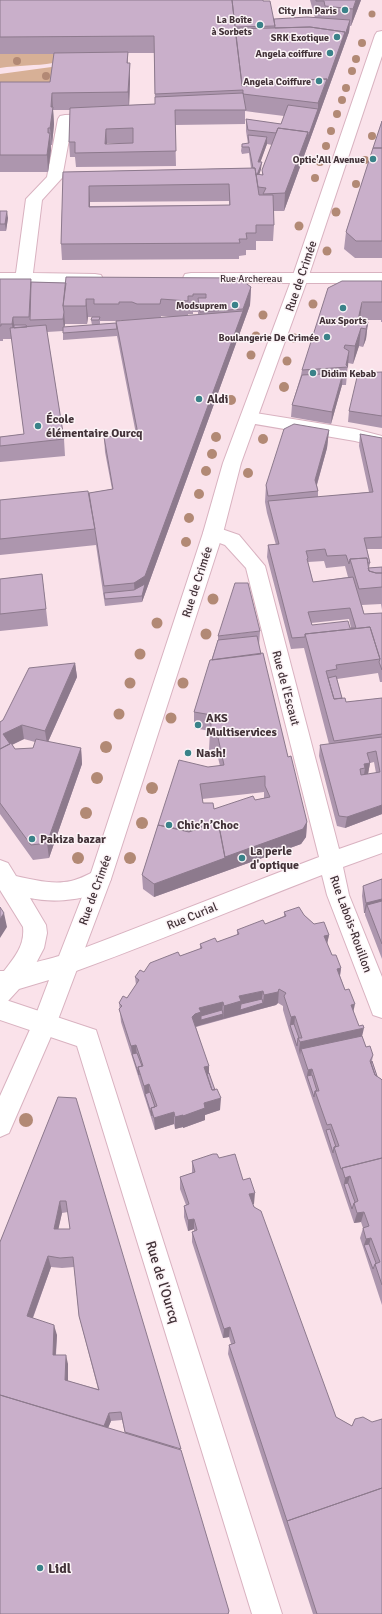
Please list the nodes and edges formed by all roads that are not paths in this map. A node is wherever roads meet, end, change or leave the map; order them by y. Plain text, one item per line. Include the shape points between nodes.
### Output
1 (382, 35) edge
2 (116, 117) edge
3 (0, 278) edge
4 (24, 278) junction
5 (110, 278) edge
6 (173, 278) edge
7 (300, 278) junction
8 (382, 278) edge
9 (249, 418) junction
10 (382, 442) edge
11 (213, 532) junction
12 (382, 843) edge
13 (330, 864) junction
14 (5, 877) edge
15 (100, 879) junction
16 (68, 964) junction
17 (4, 985) edge
18 (382, 1007) edge
19 (0, 1009) edge
20 (44, 1025) junction
21 (0, 1125) edge
22 (267, 1614) edge

1 - 7 street, Rue de Crimée
2 - 4 street via 66,119 54,178 34,199
3 - 4 street
4 - 5 street
6 - 7 street, Rue Archereau
7 - 8 street, Rue Archereau
7 - 9 street, Rue de Crimée
9 - 10 street via 355,435
9 - 11 street, Rue de Crimée via 232,463
11 - 13 street, Rue de l'Escaut via 232,540 255,566
11 - 15 street, Rue de Crimée
12 - 13 street, Rue Curial
13 - 16 street, Rue Curial
13 - 18 street, Rue Labois-Rouillon via 338,895
14 - 15 street via 36,890 60,892 79,889
14 - 17 street via 34,925 36,933 28,958
15 - 16 street, Rue de Crimée
16 - 17 street, Rue Curial
16 - 20 street, Rue de Crimée
19 - 20 street, Rue de l'Ourcq
20 - 21 street, Rue de Crimée
20 - 22 street, Rue de l'Ourcq via 87,1038

